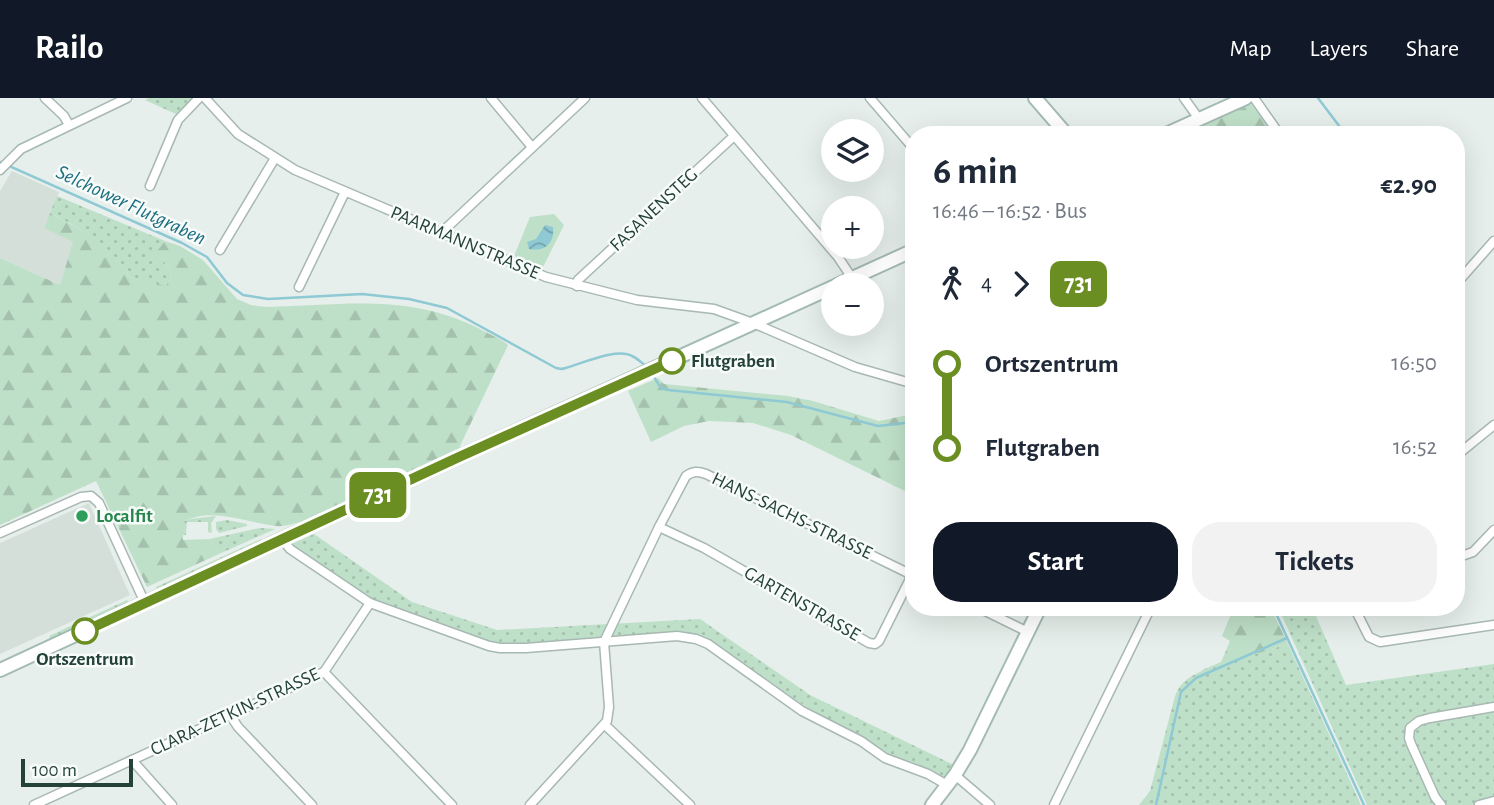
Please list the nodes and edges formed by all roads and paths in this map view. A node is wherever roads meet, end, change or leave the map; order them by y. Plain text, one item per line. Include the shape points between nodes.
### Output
1 (45, 98) edge
2 (127, 98) edge
3 (199, 98) edge
4 (205, 98) edge
5 (491, 98) edge
6 (585, 98) edge
7 (702, 98) edge
8 (870, 98) edge
9 (1035, 98) edge
10 (1184, 98) edge
11 (1245, 98) edge
12 (1254, 98) edge
13 (1199, 119) junction
14 (69, 125) junction
15 (1059, 126) edge
16 (1184, 126) edge
17 (1274, 126) edge
18 (734, 136) junction
19 (905, 139) edge
20 (532, 147) junction
21 (275, 158) junction
22 (0, 170) edge
23 (150, 186) dead end
24 (345, 192) junction
25 (442, 232) junction
26 (1494, 241) edge
27 (220, 250) dead end
28 (905, 254) edge
29 (849, 273) edge
30 (863, 273) edge
31 (1465, 273) edge
32 (577, 286) junction
33 (299, 287) dead end
34 (821, 292) edge
35 (753, 323) junction
36 (905, 381) edge
37 (1494, 425) edge
38 (1465, 449) edge
39 (659, 527) junction
40 (1494, 530) edge
41 (0, 533) edge
42 (283, 540) junction
43 (1465, 555) edge
44 (905, 571) edge
45 (905, 591) edge
46 (145, 603) junction
47 (370, 603) junction
48 (995, 616) edge
49 (1036, 616) edge
50 (1147, 616) edge
51 (1358, 616) edge
52 (1494, 625) edge
53 (1028, 632) junction
54 (604, 642) junction
55 (0, 670) edge
56 (324, 672) junction
57 (1494, 707) edge
58 (230, 715) junction
59 (605, 725) junction
60 (132, 760) junction
61 (951, 780) junction
62 (1494, 801) edge
63 (36, 804) edge
64 (172, 805) edge
65 (312, 805) edge
66 (452, 805) edge
67 (530, 805) edge
68 (690, 805) edge
69 (932, 805) edge
70 (990, 805) edge
71 (1054, 805) edge
72 (1441, 805) edge
73 (1479, 805) edge

1 - 14 street
2 - 14 street
3 - 23 street via 178,120
4 - 21 street, PAARMANNSTRASSE via 238,134
5 - 20 street
6 - 20 street
7 - 18 street
8 - 19 street
9 - 15 street
10 - 13 street
11 - 13 street
12 - 17 street
13 - 16 street
14 - 22 street via 21,149
18 - 29 street
18 - 32 street, FASANENSTEG via 578,279
20 - 25 street
21 - 24 street, PAARMANNSTRASSE
21 - 27 street
24 - 25 street, PAARMANNSTRASSE
24 - 33 street
25 - 32 street, PAARMANNSTRASSE
26 - 31 street
28 - 30 street
32 - 35 street, PAARMANNSTRASSE via 637,300 714,309
34 - 35 street
35 - 36 street, PAARMANNSTRASSE via 855,367
35 - 42 street
37 - 38 street
39 - 44 street, HANS-SACHS-STRASSE via 685,476 698,471
39 - 45 street, GARTENSTRASSE via 869,643 879,641
39 - 54 street, HANS-SACHS-STRASSE
40 - 43 street
41 - 46 street via 92,496
42 - 46 street
42 - 47 street
46 - 55 street
47 - 54 street via 500,648
47 - 56 street, CLARA-ZETKIN-STRASSE
48 - 53 street
49 - 53 street
50 - 71 street
51 - 52 street via 1369,637 1380,642
53 - 61 street
54 - 59 street via 609,707
54 - 61 street via 677,636 700,640 802,711 885,758
56 - 58 street, CLARA-ZETKIN-STRASSE
56 - 66 street
57 - 72 street via 1430,718 1410,728 1411,744
58 - 60 street, CLARA-ZETKIN-STRASSE
58 - 65 street
59 - 67 street
59 - 68 street
60 - 63 street, CLARA-ZETKIN-STRASSE
60 - 64 street
61 - 69 street
61 - 70 street
62 - 73 street

